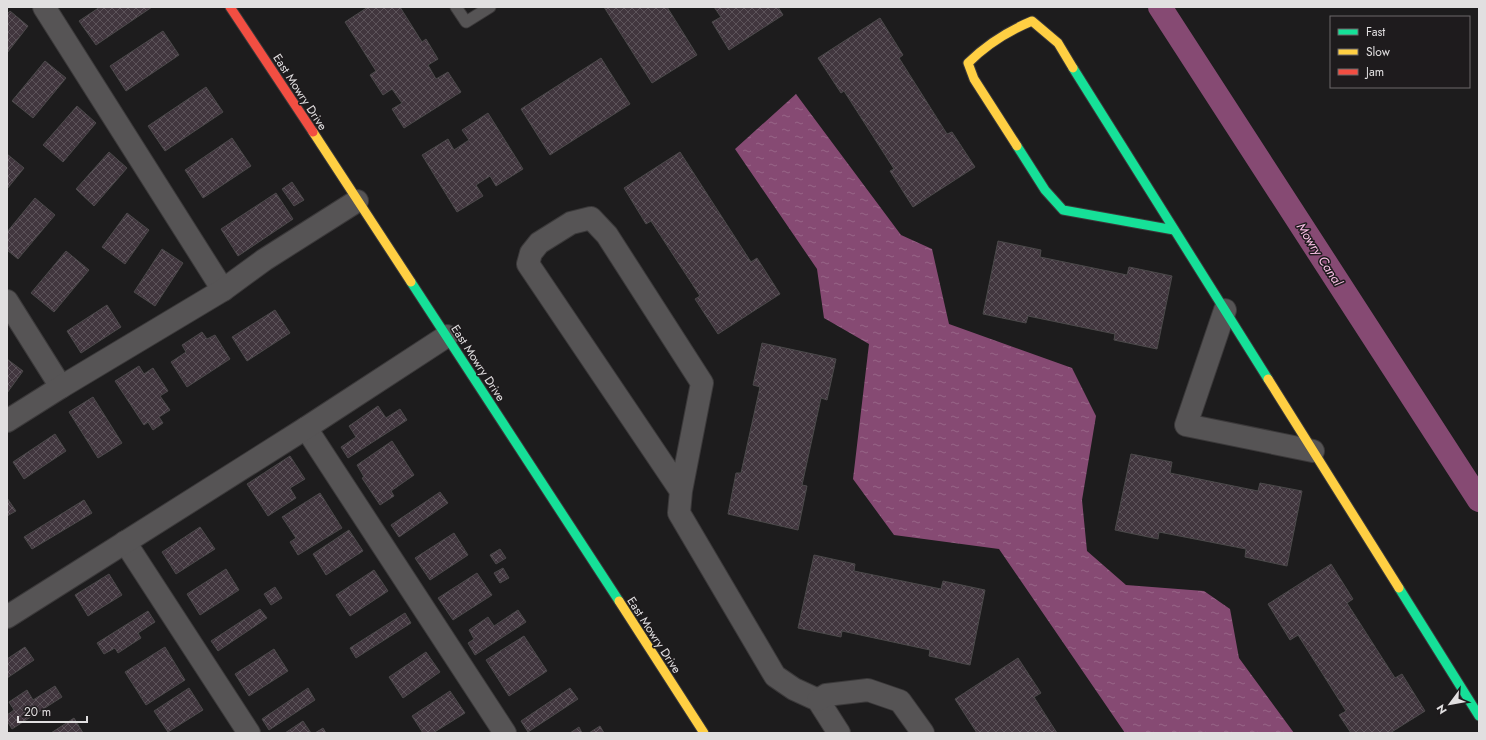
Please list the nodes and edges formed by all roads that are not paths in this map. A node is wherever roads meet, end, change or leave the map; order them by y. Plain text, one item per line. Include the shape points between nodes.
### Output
1 (44, 7) edge
2 (456, 7) edge
3 (490, 7) edge
4 (234, 8) edge
5 (357, 201) junction
6 (1174, 230) junction
7 (223, 290) junction
8 (7, 301) edge
9 (1225, 310) junction
10 (447, 336) junction
11 (61, 387) junction
12 (7, 421) edge
13 (306, 428) junction
14 (1313, 451) junction
15 (681, 491) junction
16 (125, 542) junction
17 (7, 617) edge
18 (818, 700) junction
19 (1479, 716) edge
20 (249, 733) edge
21 (505, 733) edge
22 (704, 733) edge
23 (839, 733) edge
24 (923, 733) edge

1 - 7 street
2 - 3 lane via 466,22
4 - 5 street, East Mowry Drive
5 - 7 street via 264,260
5 - 10 street, East Mowry Drive
6 - 6 street via 1058,43 1032,21 1020,26 968,63 974,79 1045,190 1063,210
6 - 9 street
7 - 11 street
8 - 11 street
9 - 14 street
9 - 14 street via 1186,425
10 - 13 street
10 - 22 street, East Mowry Drive
11 - 12 street
13 - 16 street
13 - 21 street
14 - 19 street
15 - 15 street via 528,264 531,253 539,243 571,223 591,218 607,235 702,383
15 - 18 street via 679,513 775,676 794,689
16 - 17 street
16 - 20 street
18 - 23 street
18 - 24 street via 826,695 868,690 900,701

